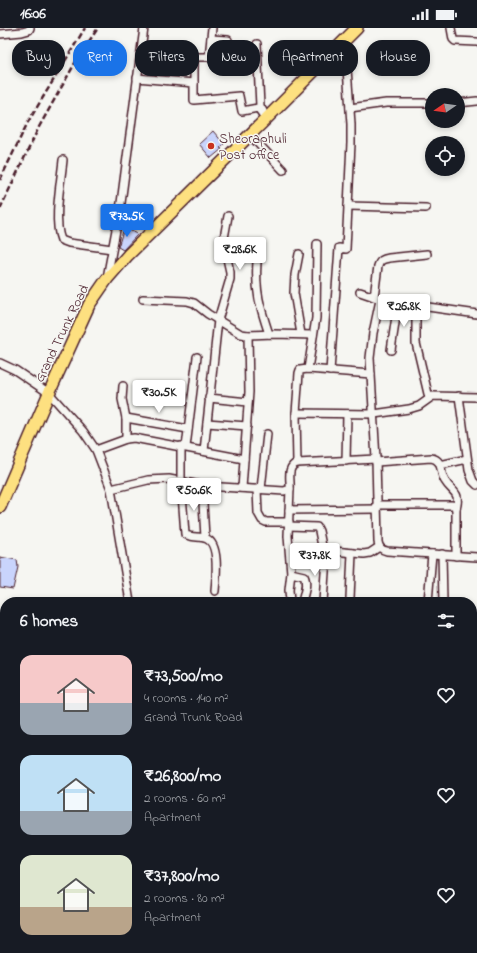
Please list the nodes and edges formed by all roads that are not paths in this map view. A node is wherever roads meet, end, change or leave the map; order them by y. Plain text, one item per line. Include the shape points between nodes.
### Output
1 (30, 28) edge
2 (144, 28) edge
3 (212, 28) edge
4 (357, 28) edge
5 (451, 28) edge
6 (0, 34) edge
7 (211, 39) junction
8 (228, 40) dead end
9 (345, 40) edge
10 (477, 42) edge
11 (259, 76) edge
12 (309, 76) edge
13 (348, 76) edge
14 (137, 78) junction
15 (194, 83) junction
16 (477, 101) edge
17 (465, 102) edge
18 (425, 103) edge
19 (350, 108) junction
20 (267, 118) junction
21 (250, 135) junction
22 (63, 160) dead end
23 (283, 170) dead end
24 (348, 206) junction
25 (426, 208) dead end
26 (228, 216) dead end
27 (317, 244) dead end
28 (112, 249) junction
29 (298, 254) dead end
30 (427, 254) dead end
31 (257, 262) dead end
32 (107, 279) junction
33 (360, 292) dead end
34 (377, 298) junction
35 (143, 299) dead end
36 (398, 303) junction
37 (416, 306) junction
38 (477, 314) edge
39 (218, 320) junction
40 (270, 334) junction
41 (301, 334) junction
42 (248, 335) junction
43 (313, 335) junction
44 (390, 350) dead end
45 (197, 357) dead end
46 (0, 363) edge
47 (308, 369) junction
48 (330, 371) junction
49 (371, 374) junction
50 (123, 386) dead end
51 (49, 393) junction
52 (459, 396) junction
53 (477, 397) edge
54 (209, 398) junction
55 (429, 398) junction
56 (248, 402) junction
57 (296, 413) junction
58 (347, 414) junction
59 (374, 414) junction
60 (126, 418) junction
61 (207, 423) junction
62 (247, 426) junction
63 (188, 429) junction
64 (267, 434) dead end
65 (126, 439) junction
66 (184, 447) junction
67 (96, 450) junction
68 (204, 451) junction
69 (244, 459) junction
70 (468, 459) junction
71 (346, 461) junction
72 (376, 461) junction
73 (297, 463) junction
74 (440, 465) junction
75 (180, 481) junction
76 (477, 485) edge
77 (202, 486) junction
78 (242, 488) junction
79 (111, 489) junction
80 (259, 489) junction
81 (290, 490) junction
82 (0, 507) edge
83 (377, 507) junction
84 (456, 509) junction
85 (289, 510) junction
86 (289, 524) junction
87 (205, 537) junction
88 (379, 547) junction
89 (324, 550) junction
90 (352, 553) junction
91 (432, 554) junction
92 (442, 554) junction
93 (456, 556) junction
94 (477, 556) edge
95 (291, 573) junction
96 (215, 590) dead end
97 (129, 597) edge
98 (290, 597) edge
99 (303, 597) edge
100 (323, 597) edge
101 (350, 597) edge
102 (428, 597) edge
103 (443, 597) edge

1 - 6 street via 22,32
2 - 14 street
3 - 7 street
4 - 9 main road, Grand Trunk Road
5 - 10 street via 455,41
7 - 8 street
7 - 15 street via 209,57 194,57
11 - 20 street via 260,106
12 - 20 main road, Grand Trunk Road
13 - 19 street
14 - 15 street
14 - 28 street via 121,203
15 - 20 street via 194,100 239,96 242,111 258,108
16 - 17 street
18 - 19 street via 386,103
19 - 24 street
20 - 21 main road, Grand Trunk Road
21 - 23 street
21 - 32 main road, Grand Trunk Road via 128,255
22 - 28 street via 58,221 61,240
24 - 25 street
24 - 48 street via 346,249 339,248
26 - 39 street via 224,230 224,245 230,272 228,289
27 - 43 street
28 - 32 street
29 - 41 street via 294,293
30 - 34 street via 389,258 379,262
31 - 40 street via 258,297
32 - 51 main road, Grand Trunk Road via 86,310
33 - 34 street
34 - 36 street
34 - 49 street via 371,346
35 - 39 street via 187,301
36 - 37 street
36 - 44 street
37 - 38 street
37 - 55 street via 416,343
39 - 42 street via 235,332
39 - 54 street
40 - 41 street
40 - 42 street
41 - 43 street
42 - 56 street
43 - 47 street
45 - 63 street
46 - 51 street
47 - 48 street
47 - 57 street via 302,369 299,373
48 - 49 street
49 - 59 street
50 - 60 street via 122,399
51 - 67 street via 83,431
51 - 82 main road, Grand Trunk Road
52 - 53 street
52 - 55 street via 439,395
52 - 70 street
54 - 56 street
54 - 61 street
55 - 59 street via 414,408
56 - 62 street
57 - 58 street
57 - 73 street
58 - 59 street
58 - 71 street
59 - 72 street
60 - 63 street
60 - 65 street
61 - 62 street
61 - 68 street
62 - 69 street
63 - 66 street
64 - 80 street
65 - 66 street via 134,438
65 - 67 street
66 - 68 street
66 - 75 street
67 - 79 street
68 - 69 street
69 - 78 street
70 - 74 street
70 - 76 street via 470,476
71 - 72 street
71 - 73 street
72 - 74 street via 437,458
72 - 83 street
73 - 81 street via 290,468
74 - 84 street via 444,481 456,495
75 - 77 street
75 - 79 street via 148,480
75 - 87 street via 185,534
77 - 78 street
77 - 87 street
78 - 80 street
79 - 97 street
80 - 81 street
80 - 86 street via 258,513 262,520
81 - 85 street
83 - 84 street via 452,505
83 - 85 street
83 - 88 street
84 - 93 street
85 - 86 street
86 - 89 street via 317,528
86 - 95 street
87 - 96 street via 210,540 215,551
88 - 90 street via 370,553
88 - 91 street via 387,551
89 - 90 street
89 - 100 street via 326,558
90 - 101 street
91 - 92 street
91 - 102 street
92 - 93 street
92 - 103 street
93 - 94 street
95 - 98 street
95 - 99 street via 304,576 306,579

